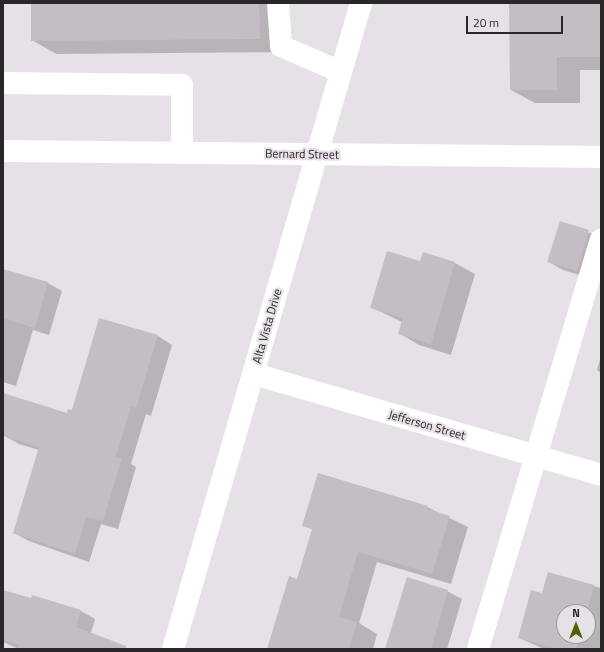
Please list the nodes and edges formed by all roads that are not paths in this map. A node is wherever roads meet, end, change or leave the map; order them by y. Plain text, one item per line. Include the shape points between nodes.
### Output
1 (278, 3) edge
2 (361, 3) edge
3 (341, 72) junction
4 (3, 83) edge
5 (3, 151) edge
6 (182, 153) junction
7 (316, 154) junction
8 (601, 157) edge
9 (601, 240) edge
10 (254, 374) junction
11 (535, 457) junction
12 (601, 475) edge
13 (173, 649) edge
14 (478, 649) edge

1 - 3 street via 281,46
2 - 3 street, Alta Vista Drive
3 - 7 street, Alta Vista Drive
4 - 6 street via 182,85
5 - 6 street, Bernard Street
6 - 7 street, Bernard Street
7 - 8 street, Bernard Street
7 - 10 street, Alta Vista Drive
9 - 11 street
10 - 11 street, Jefferson Street
10 - 13 street, Alta Vista Drive
11 - 12 street, Jefferson Street
11 - 14 street

